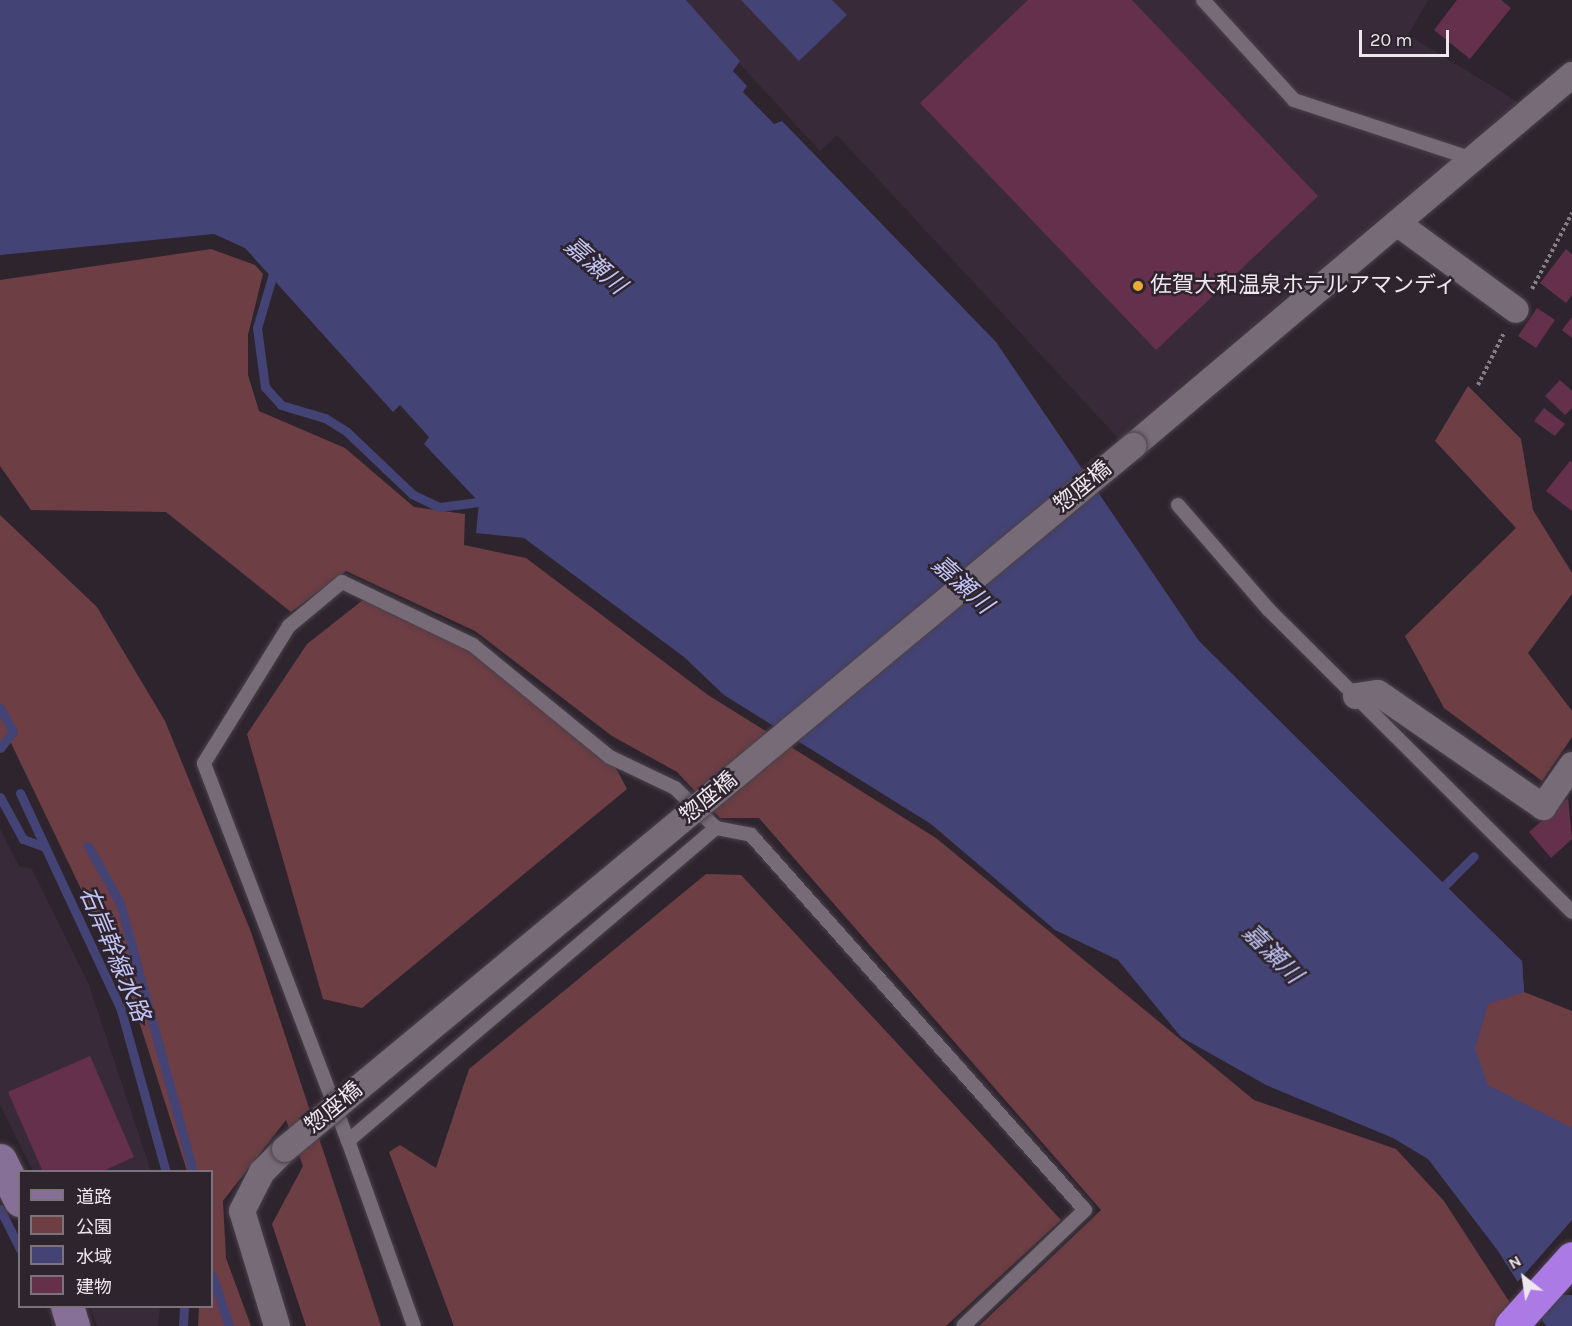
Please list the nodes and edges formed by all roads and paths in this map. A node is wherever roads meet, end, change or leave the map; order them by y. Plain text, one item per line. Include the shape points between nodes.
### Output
1 (1203, 0) edge
2 (1572, 75) edge
3 (1472, 159) junction
4 (1397, 223) junction
5 (1516, 310) dead end
6 (1178, 505) dead end
7 (1356, 696) junction
8 (1572, 765) edge
9 (716, 828) junction
10 (1572, 912) edge
11 (348, 1141) junction
12 (0, 1160) edge
13 (18, 1196) edge
14 (1572, 1258) edge
15 (68, 1308) edge
16 (73, 1326) edge
17 (277, 1326) edge
18 (414, 1326) edge
19 (963, 1326) edge
20 (1511, 1326) edge

1 - 3 lane via 1294,100
2 - 3 street, 惣座橋
3 - 4 street, 惣座橋
4 - 5 street
4 - 17 street, 惣座橋, bridge via 285,1149 262,1172 242,1210
6 - 7 lane via 1268,609
7 - 8 street via 1378,693 1543,807
7 - 10 lane
9 - 11 lane
9 - 11 lane via 675,788 610,757 472,645 342,582 289,626 204,762
9 - 19 lane via 751,835 1085,1210
11 - 18 lane
12 - 13 main road
14 - 20 highway
15 - 16 main road

